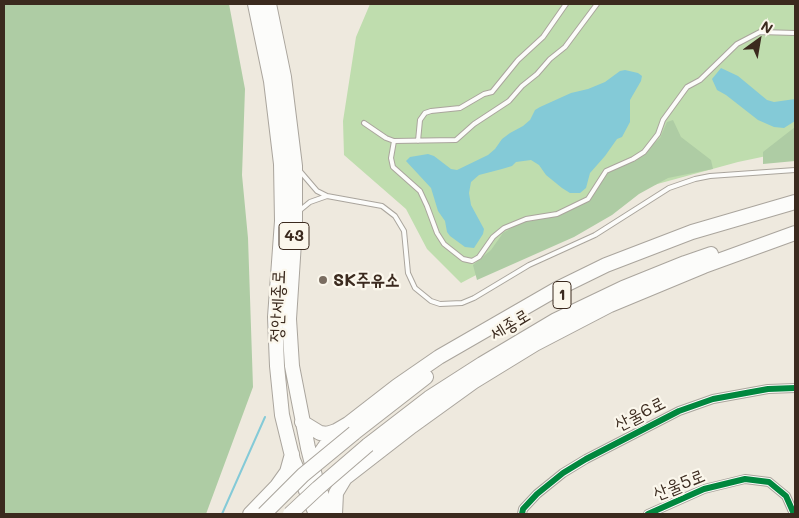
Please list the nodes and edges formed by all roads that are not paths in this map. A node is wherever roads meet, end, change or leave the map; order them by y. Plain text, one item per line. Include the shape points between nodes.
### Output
1 (256, 4) edge
2 (269, 4) edge
3 (566, 4) edge
4 (597, 4) edge
5 (795, 33) edge
6 (364, 123) dead end
7 (418, 141) junction
8 (394, 142) junction
9 (295, 166) junction
10 (795, 170) edge
11 (327, 196) junction
12 (795, 202) edge
13 (795, 207) edge
14 (295, 218) junction
15 (795, 227) edge
16 (795, 233) edge
17 (795, 388) edge
18 (302, 422) junction
19 (336, 431) junction
20 (292, 453) junction
21 (313, 468) junction
22 (345, 478) junction
23 (309, 485) junction
24 (277, 486) junction
25 (250, 514) edge
26 (264, 514) edge
27 (290, 514) edge
28 (300, 514) edge
29 (316, 514) edge
30 (330, 514) edge
31 (336, 514) edge
32 (522, 514) edge
33 (648, 514) edge
34 (794, 514) edge

1 - 20 highway, 정안세종로 / 43 via 271,81 281,164 277,366 282,415
2 - 9 highway, 정안세종로 / 43 via 287,95
3 - 7 lane via 543,37 518,60 492,92 460,108 425,113 420,120
4 - 7 lane via 565,47 509,101 456,140
5 - 8 lane via 760,32 737,44 700,80 687,87 644,152 606,171 588,199 557,214 526,219 504,228 472,261 463,259 444,244 420,191 393,166
6 - 8 lane
7 - 8 lane
9 - 11 lane via 308,182
9 - 14 highway, 정안세종로 / 43
10 - 11 lane via 710,176 669,188 595,235 529,265 462,303 440,304 414,288 408,273 404,231 395,216 382,206
11 - 14 lane via 310,202 300,209
12 - 19 highway via 692,232 606,265 556,289 440,357
13 - 26 highway, 세종로 / 1, bridge via 682,242 549,302 420,381 303,475
14 - 18 highway, 정안세종로 / 43 via 290,319 292,366
15 - 27 highway, 세종로 / 1, bridge via 685,263 556,320 429,398 368,445
16 - 22 highway via 610,305 534,344 473,382
17 - 32 street, 산울6로 via 768,389 713,399 679,411 563,473 537,494
18 - 19 highway via 320,433
18 - 21 highway, 정안세종로 / 43
19 - 21 highway via 318,455
20 - 23 highway, 정안세종로 / 43
20 - 24 highway via 287,472
21 - 23 highway, 정안세종로 / 43
22 - 23 highway via 334,483
22 - 31 highway via 336,493
23 - 24 highway via 293,480
23 - 28 highway
23 - 29 highway, 정안세종로 / 43
23 - 30 highway, 정안세종로 / 43
24 - 25 highway
33 - 34 street, 산울5로 via 704,489 745,479 769,482 786,496

